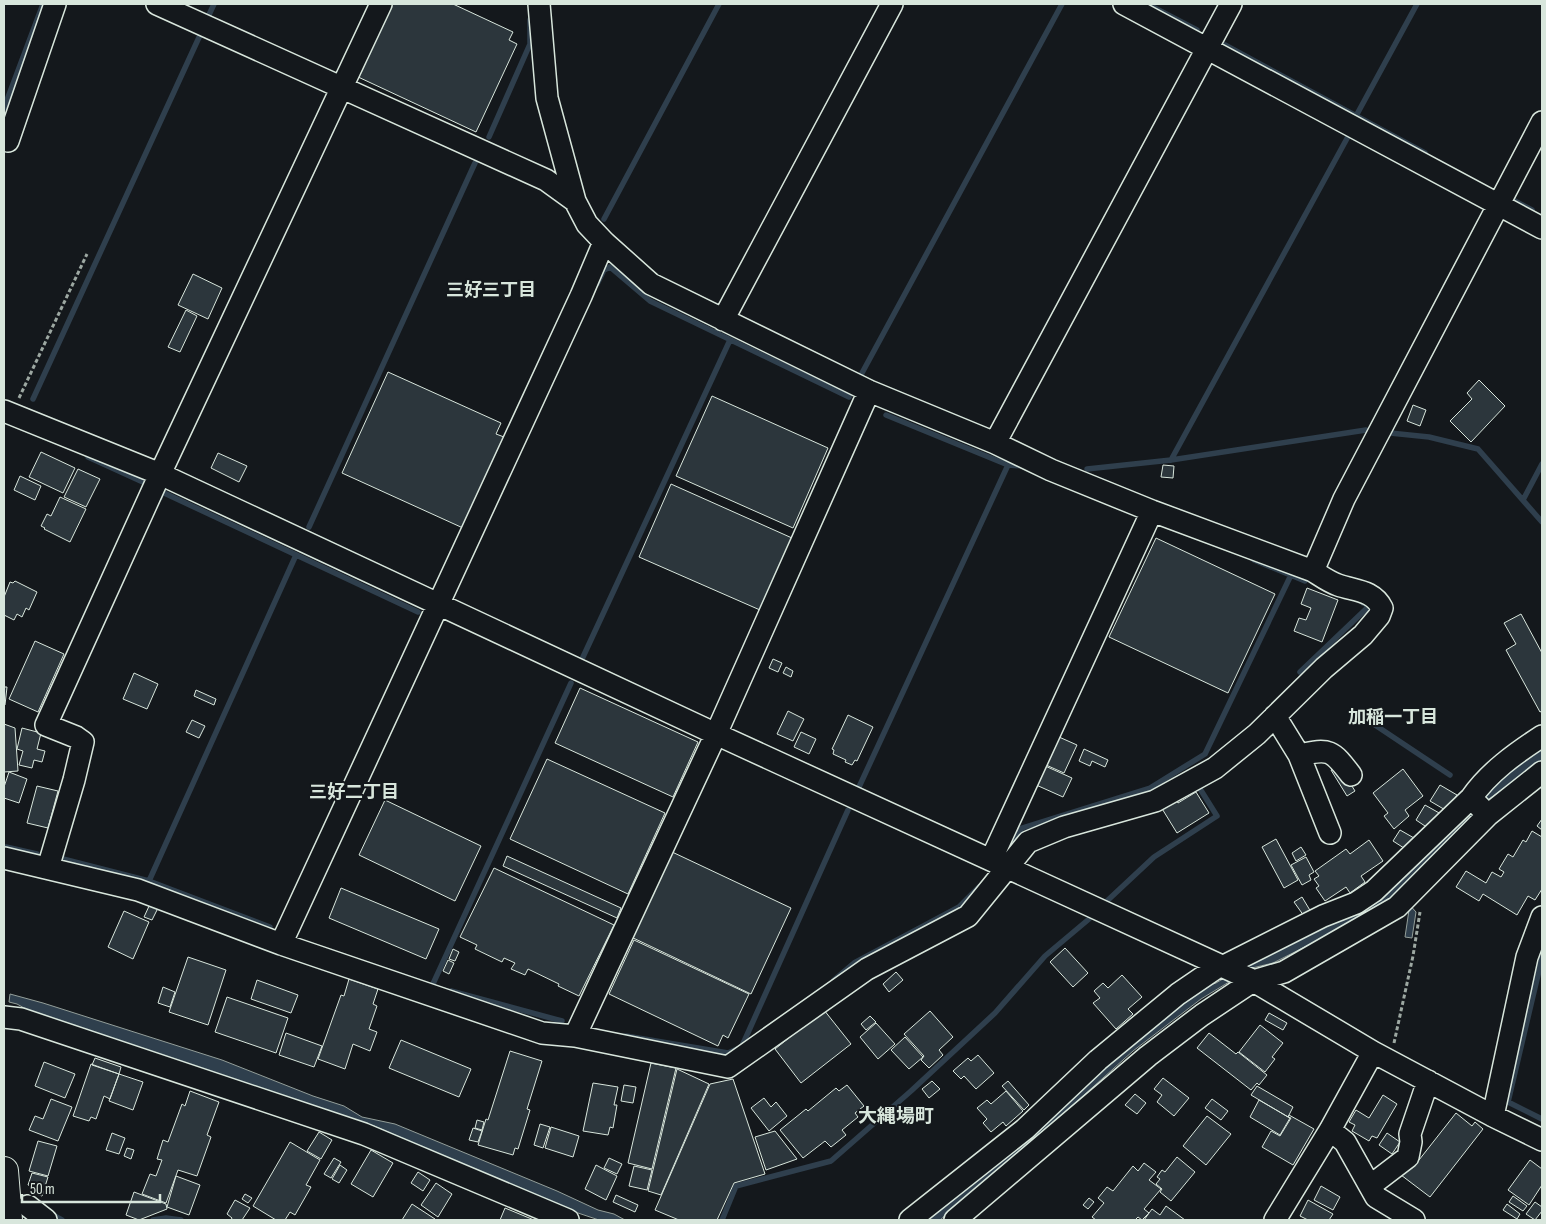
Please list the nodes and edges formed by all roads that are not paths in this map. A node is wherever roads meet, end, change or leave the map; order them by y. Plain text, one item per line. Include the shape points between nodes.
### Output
1 (55, 4) edge
2 (157, 4) edge
3 (381, 4) edge
4 (539, 4) edge
5 (552, 4) edge
6 (892, 4) edge
7 (1124, 4) edge
8 (1232, 4) edge
9 (540, 26) junction
10 (1207, 49) junction
11 (342, 88) junction
12 (1542, 122) edge
13 (8, 141) dead end
14 (575, 201) junction
15 (1498, 205) junction
16 (1542, 228) edge
17 (604, 242) junction
18 (723, 320) junction
19 (869, 391) junction
20 (8, 413) edge
21 (995, 443) junction
22 (160, 474) junction
23 (1152, 511) junction
24 (1313, 571) junction
25 (438, 604) junction
26 (1275, 716) junction
27 (716, 734) junction
28 (1542, 736) edge
29 (1299, 755) junction
30 (1542, 772) edge
31 (1351, 775) dead end
32 (1479, 806) junction
33 (1330, 834) dead end
34 (4, 858) edge
35 (999, 864) junction
36 (48, 868) junction
37 (1542, 917) edge
38 (281, 944) junction
39 (1222, 967) junction
40 (1251, 980) junction
41 (4, 1017) edge
42 (575, 1036) junction
43 (1380, 1056) junction
44 (1428, 1081) junction
45 (1493, 1116) junction
46 (1330, 1130) junction
47 (1542, 1140) edge
48 (4, 1170) edge
49 (1370, 1186) junction
50 (18, 1213) edge
51 (46, 1220) edge
52 (568, 1220) edge
53 (910, 1220) edge
54 (955, 1220) edge
55 (1276, 1220) edge
56 (1414, 1220) edge

1 - 13 street
2 - 11 street
3 - 11 street
4 - 9 street
5 - 9 street
6 - 18 street
7 - 10 street
8 - 10 street
9 - 14 street via 547,98
10 - 15 street
10 - 21 street
11 - 14 street via 546,180
11 - 22 street
12 - 15 street
14 - 17 street via 587,224
15 - 16 street
15 - 24 street via 1344,499
17 - 18 street via 651,284
17 - 25 street
18 - 19 street
19 - 21 street
19 - 27 street
20 - 22 street
21 - 23 street
22 - 25 street
22 - 36 street via 46,725 83,742
23 - 24 street
23 - 35 street
24 - 26 street via 1337,585 1359,590 1378,600 1382,608 1363,635
25 - 27 street
25 - 38 street
26 - 29 street
26 - 35 street via 1215,768 1155,801 1064,827 1028,842
27 - 35 street
27 - 42 street
28 - 32 street via 1515,754 1478,788
29 - 31 street via 1326,752 1336,756
29 - 33 street
30 - 32 street
32 - 39 street via 1356,903
32 - 40 street via 1406,898 1284,972
34 - 36 street
35 - 39 street
35 - 42 street via 968,916 867,969 728,1067
36 - 38 street via 138,890
37 - 45 street via 1527,957
38 - 42 street via 542,1033
39 - 40 street
39 - 53 street via 1163,1006 1098,1060 1025,1128
40 - 43 street
40 - 54 street via 1148,1056
41 - 52 street via 21,1019 364,1134
43 - 44 street
43 - 46 street
44 - 45 street
44 - 49 street via 1410,1134 1408,1157
45 - 47 street
46 - 49 street via 1345,1142
46 - 55 street
48 - 50 highway
49 - 56 street via 1376,1197
50 - 51 street

